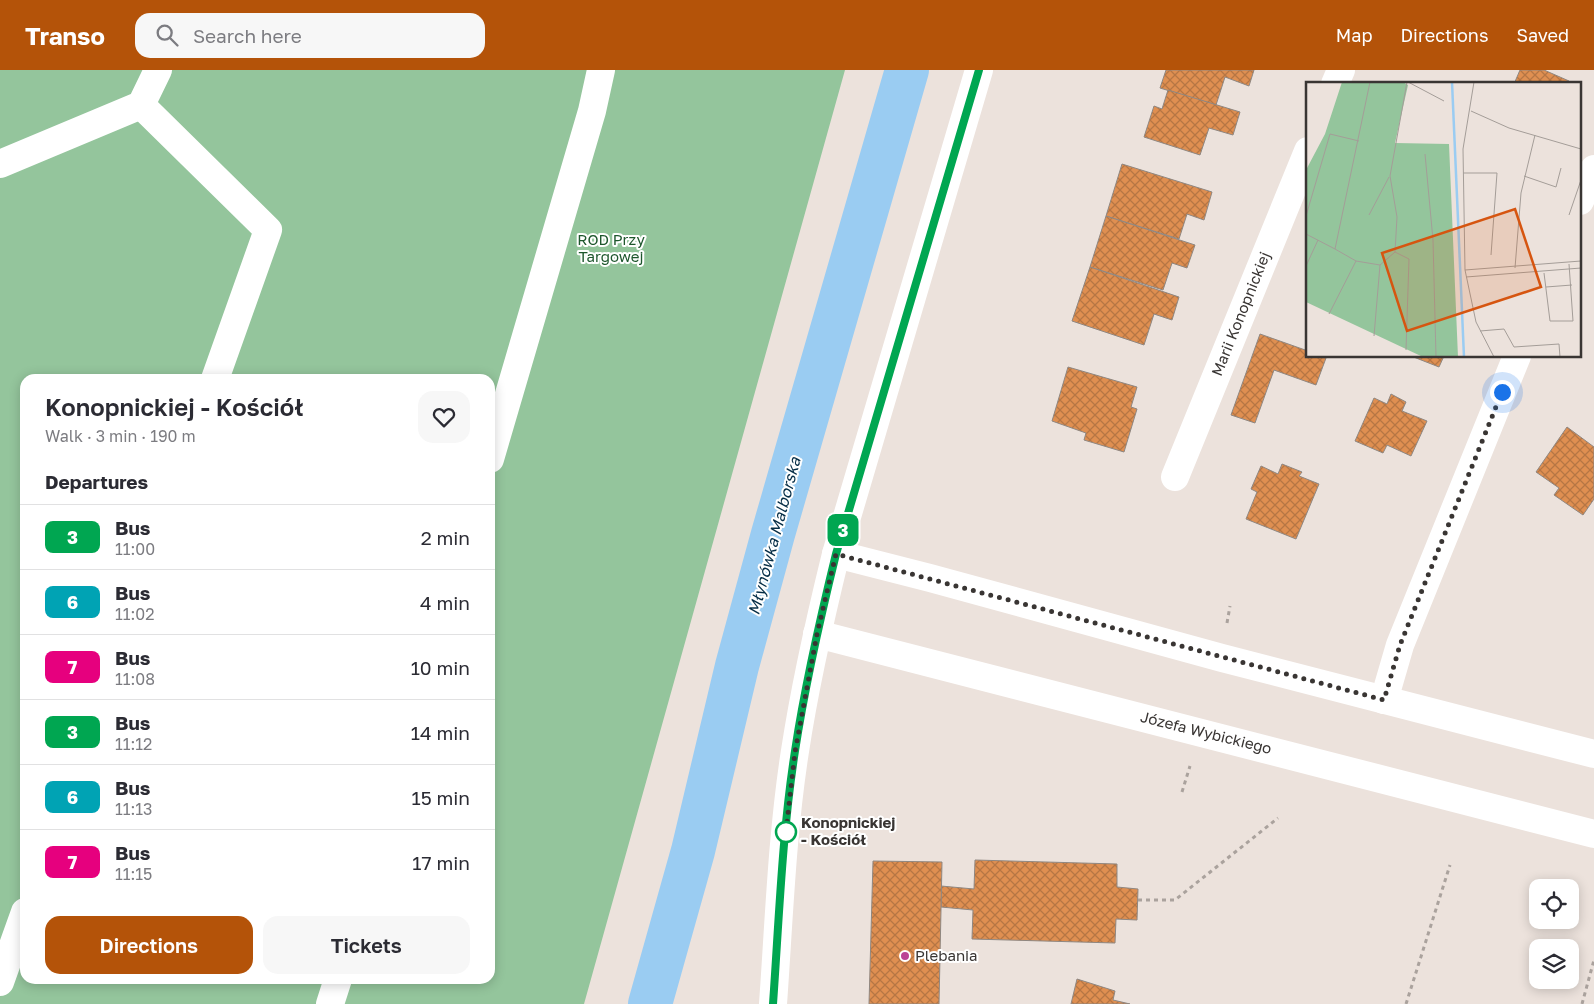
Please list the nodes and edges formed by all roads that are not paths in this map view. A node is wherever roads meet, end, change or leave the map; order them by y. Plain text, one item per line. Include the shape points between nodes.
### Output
1 (158, 70) edge
2 (602, 70) edge
3 (979, 70) edge
4 (1341, 70) edge
5 (1336, 82) edge
6 (141, 105) junction
7 (1306, 157) edge
8 (0, 164) edge
9 (1594, 169) edge
10 (1582, 196) edge
11 (1516, 358) edge
12 (217, 374) edge
13 (495, 442) edge
14 (1175, 476) dead end
15 (836, 554) junction
16 (817, 634) junction
17 (1384, 700) junction
18 (1594, 754) edge
19 (1594, 834) edge
20 (20, 926) edge
21 (0, 982) edge
22 (336, 984) edge
23 (330, 1004) edge
24 (773, 1004) edge

1 - 6 street
2 - 13 street
3 - 15 street
4 - 5 street
6 - 8 street
6 - 12 street via 268,230
7 - 14 street, Marii Konopnickiej
9 - 10 street
11 - 17 street via 1400,645
15 - 16 street
15 - 17 street
16 - 19 street, Józefa Wybickiego
16 - 24 street via 795,752
17 - 18 street
20 - 21 street
22 - 23 street

